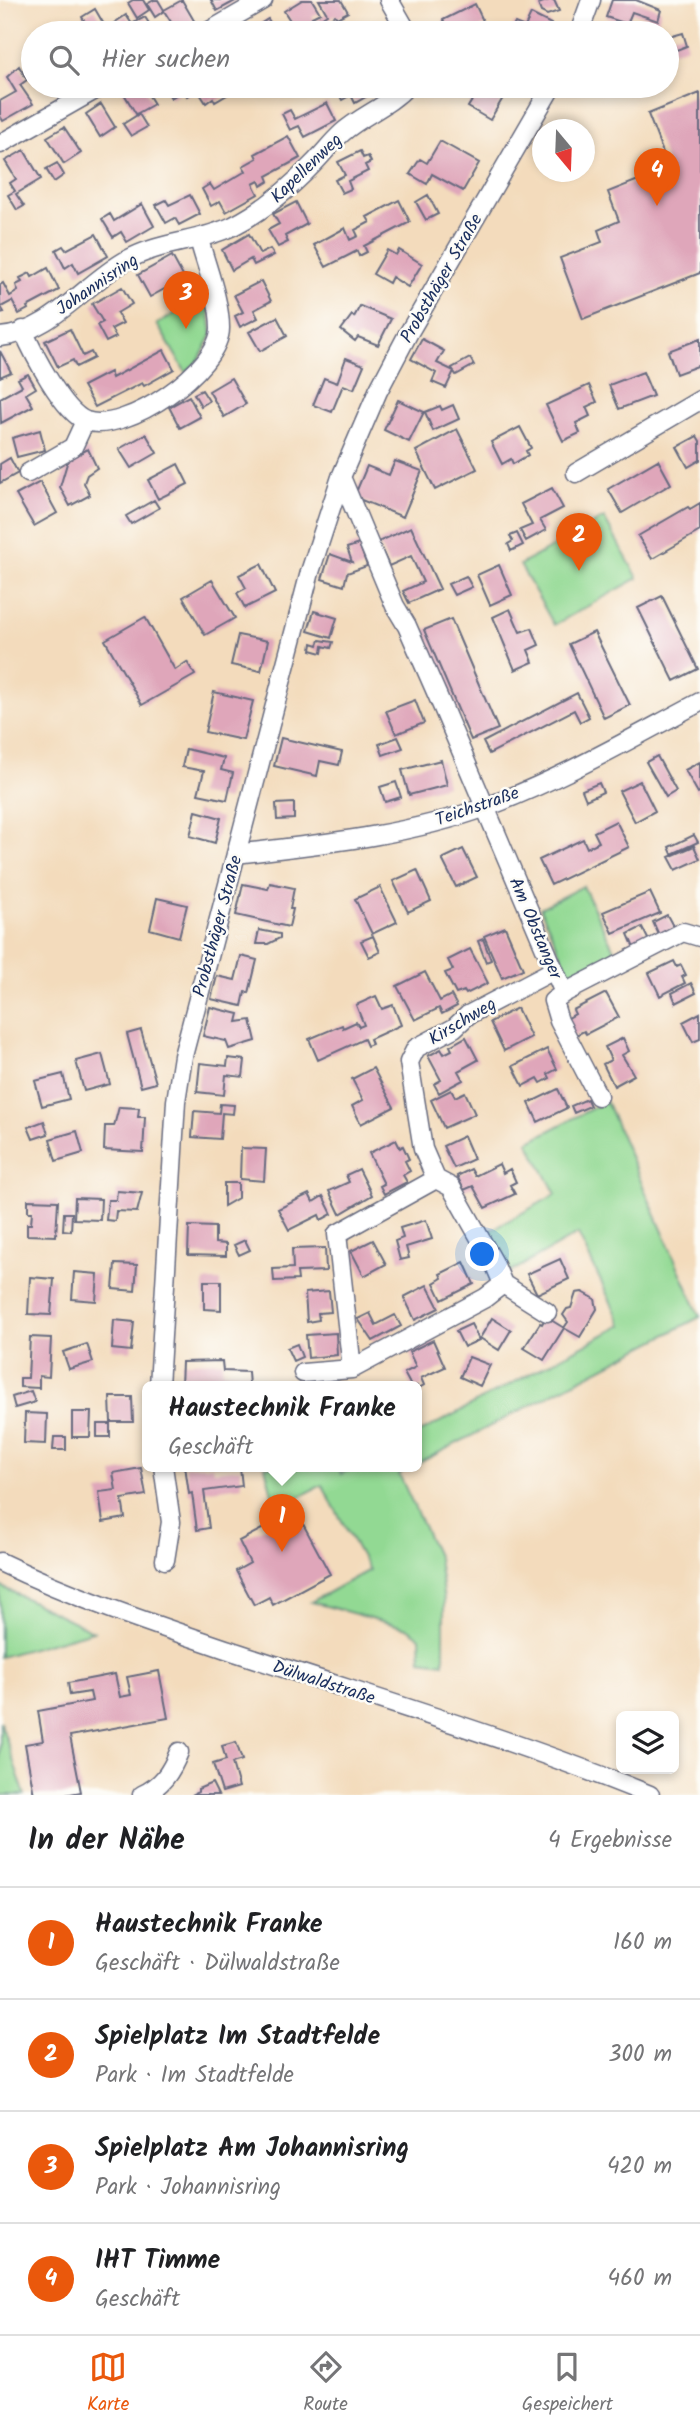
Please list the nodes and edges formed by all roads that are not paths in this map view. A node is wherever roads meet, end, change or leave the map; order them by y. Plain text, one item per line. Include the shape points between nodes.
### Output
1 (263, 0) edge
2 (389, 0) edge
3 (591, 0) edge
4 (226, 21) edge
5 (401, 21) edge
6 (583, 21) edge
7 (81, 98) edge
8 (394, 98) edge
9 (545, 98) edge
10 (0, 144) edge
11 (199, 239) junction
12 (23, 330) junction
13 (0, 337) edge
14 (700, 400) edge
15 (85, 421) junction
16 (28, 473) dead end
17 (576, 473) dead end
18 (341, 477) junction
19 (700, 702) edge
20 (485, 807) junction
21 (236, 854) junction
22 (698, 940) edge
23 (554, 970) junction
24 (564, 993) junction
25 (598, 1096) dead end
26 (436, 1179) junction
27 (503, 1284) junction
28 (547, 1312) dead end
29 (352, 1369) junction
30 (303, 1373) dead end
31 (159, 1381) edge
32 (164, 1472) edge
33 (165, 1560) dead end
34 (0, 1562) edge
35 (179, 1752) dead end
36 (142, 1795) edge
37 (650, 1795) edge

1 - 4 street
2 - 5 street
3 - 6 street
7 - 10 street
8 - 11 street, Kapellenweg via 343,132 268,205
9 - 18 street, Probsthäger Straße via 408,334
11 - 12 street, Johannisring via 157,246 125,261 41,323
11 - 15 street via 220,328 217,343 201,367 154,403 125,418 99,424
12 - 13 street, Johannisring
12 - 15 street via 35,358 66,404
14 - 17 street
15 - 16 street via 73,447
18 - 20 street
18 - 21 street, Probsthäger Straße via 310,572
19 - 20 street, Teichstraße via 592,759
20 - 21 street, Teichstraße via 408,829
20 - 23 street, Am Obstanger
21 - 31 street, Probsthäger Straße via 183,1056 176,1101
22 - 24 street, Am Obstanger via 683,932
23 - 24 street, Am Obstanger
23 - 26 street, Kirschweg via 468,1015 416,1048 408,1062 422,1149
24 - 25 street via 553,1001 559,1021
26 - 27 street, Kirschweg via 451,1187
26 - 29 street via 337,1234
27 - 28 street
27 - 29 street
29 - 30 street
32 - 33 street via 171,1522
34 - 37 street, Dülwaldstraße via 108,1608 534,1751
35 - 36 street via 170,1773

